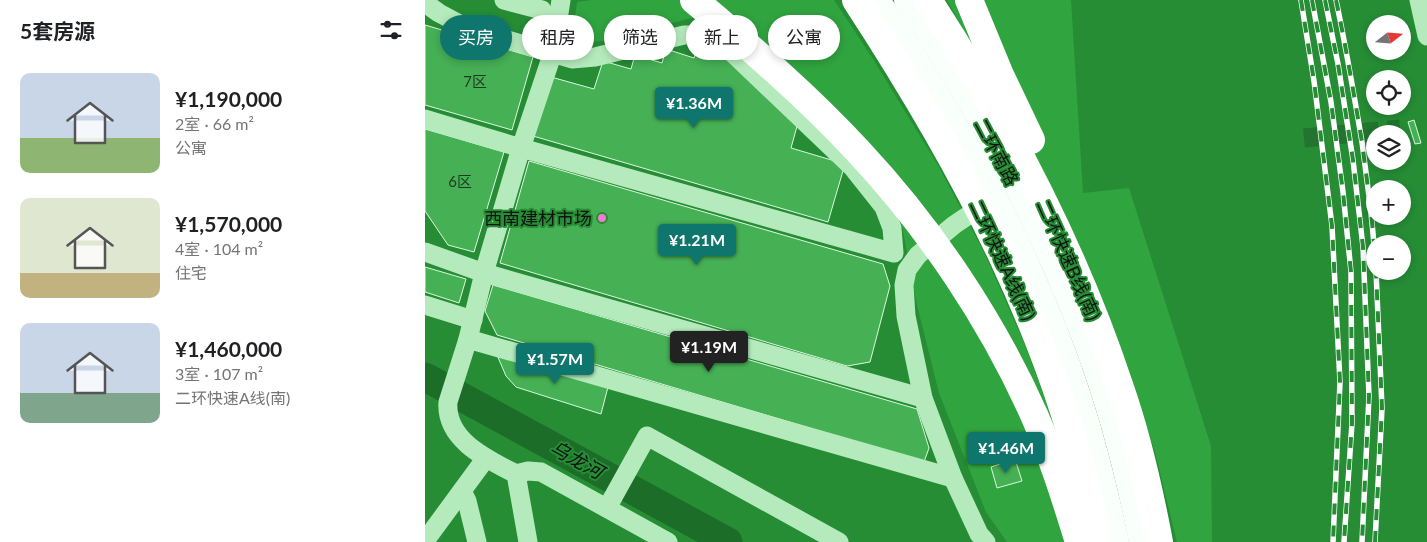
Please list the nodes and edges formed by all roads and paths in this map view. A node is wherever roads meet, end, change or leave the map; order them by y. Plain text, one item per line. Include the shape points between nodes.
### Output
1 (504, 0) edge
2 (561, 0) edge
3 (694, 0) edge
4 (856, 0) edge
5 (871, 0) edge
6 (878, 0) edge
7 (906, 0) edge
8 (928, 0) edge
9 (969, 0) edge
10 (1419, 0) edge
11 (425, 3) edge
12 (542, 10) dead end
13 (559, 15) edge
14 (898, 32) junction
15 (1427, 36) edge
16 (522, 43) edge
17 (594, 56) edge
18 (550, 60) edge
19 (425, 119) edge
20 (521, 148) junction
21 (1015, 186) junction
22 (994, 198) junction
23 (425, 252) edge
24 (484, 273) junction
25 (425, 305) edge
26 (473, 320) junction
27 (467, 346) junction
28 (1120, 386) junction
29 (923, 398) junction
30 (486, 458) junction
31 (516, 474) junction
32 (953, 478) junction
33 (462, 491) junction
34 (607, 508) junction
35 (425, 542) edge
36 (477, 542) edge
37 (528, 542) edge
38 (668, 542) edge
39 (839, 542) edge
40 (986, 542) edge
41 (1079, 542) edge
42 (1098, 542) edge
43 (1117, 542) edge
44 (1141, 542) edge
45 (1159, 542) edge

1 - 12 street
2 - 13 street
3 - 41 highway, bridge via 774,68 833,124 879,174 935,244 983,318 1024,393 1055,468
4 - 42 highway, 二环快速A线(南), bridge via 939,134 1015,283 1063,404
5 - 14 main road
6 - 14 main road
7 - 21 main road, 二环南路 via 956,80
8 - 28 highway, 二环快速B线(南) via 1031,178 1088,300
9 - 28 highway via 1070,228 1109,337
10 - 15 street
11 - 16 street via 467,28
14 - 22 main road, 二环南路 via 955,125
17 - 20 street via 683,35 701,35 723,44 853,168 884,206 893,228 894,253
18 - 20 street
19 - 20 street
20 - 24 street
21 - 22 street
21 - 44 main road, 二环南路 via 1054,266 1088,349 1116,434
22 - 29 street via 948,230 918,255 907,270 904,285 906,316
22 - 43 main road, 二环南路 via 1032,275 1065,357 1093,440
23 - 24 street
24 - 26 street
24 - 29 street
25 - 26 street
26 - 27 street
27 - 30 street via 447,413 459,437
27 - 32 street
28 - 45 highway, 二环快速B线(南)
29 - 32 street
30 - 31 street
30 - 33 street
31 - 34 street via 541,472
31 - 37 street
32 - 40 street via 979,534
33 - 35 street
33 - 36 street
34 - 38 street
34 - 39 street via 647,436

